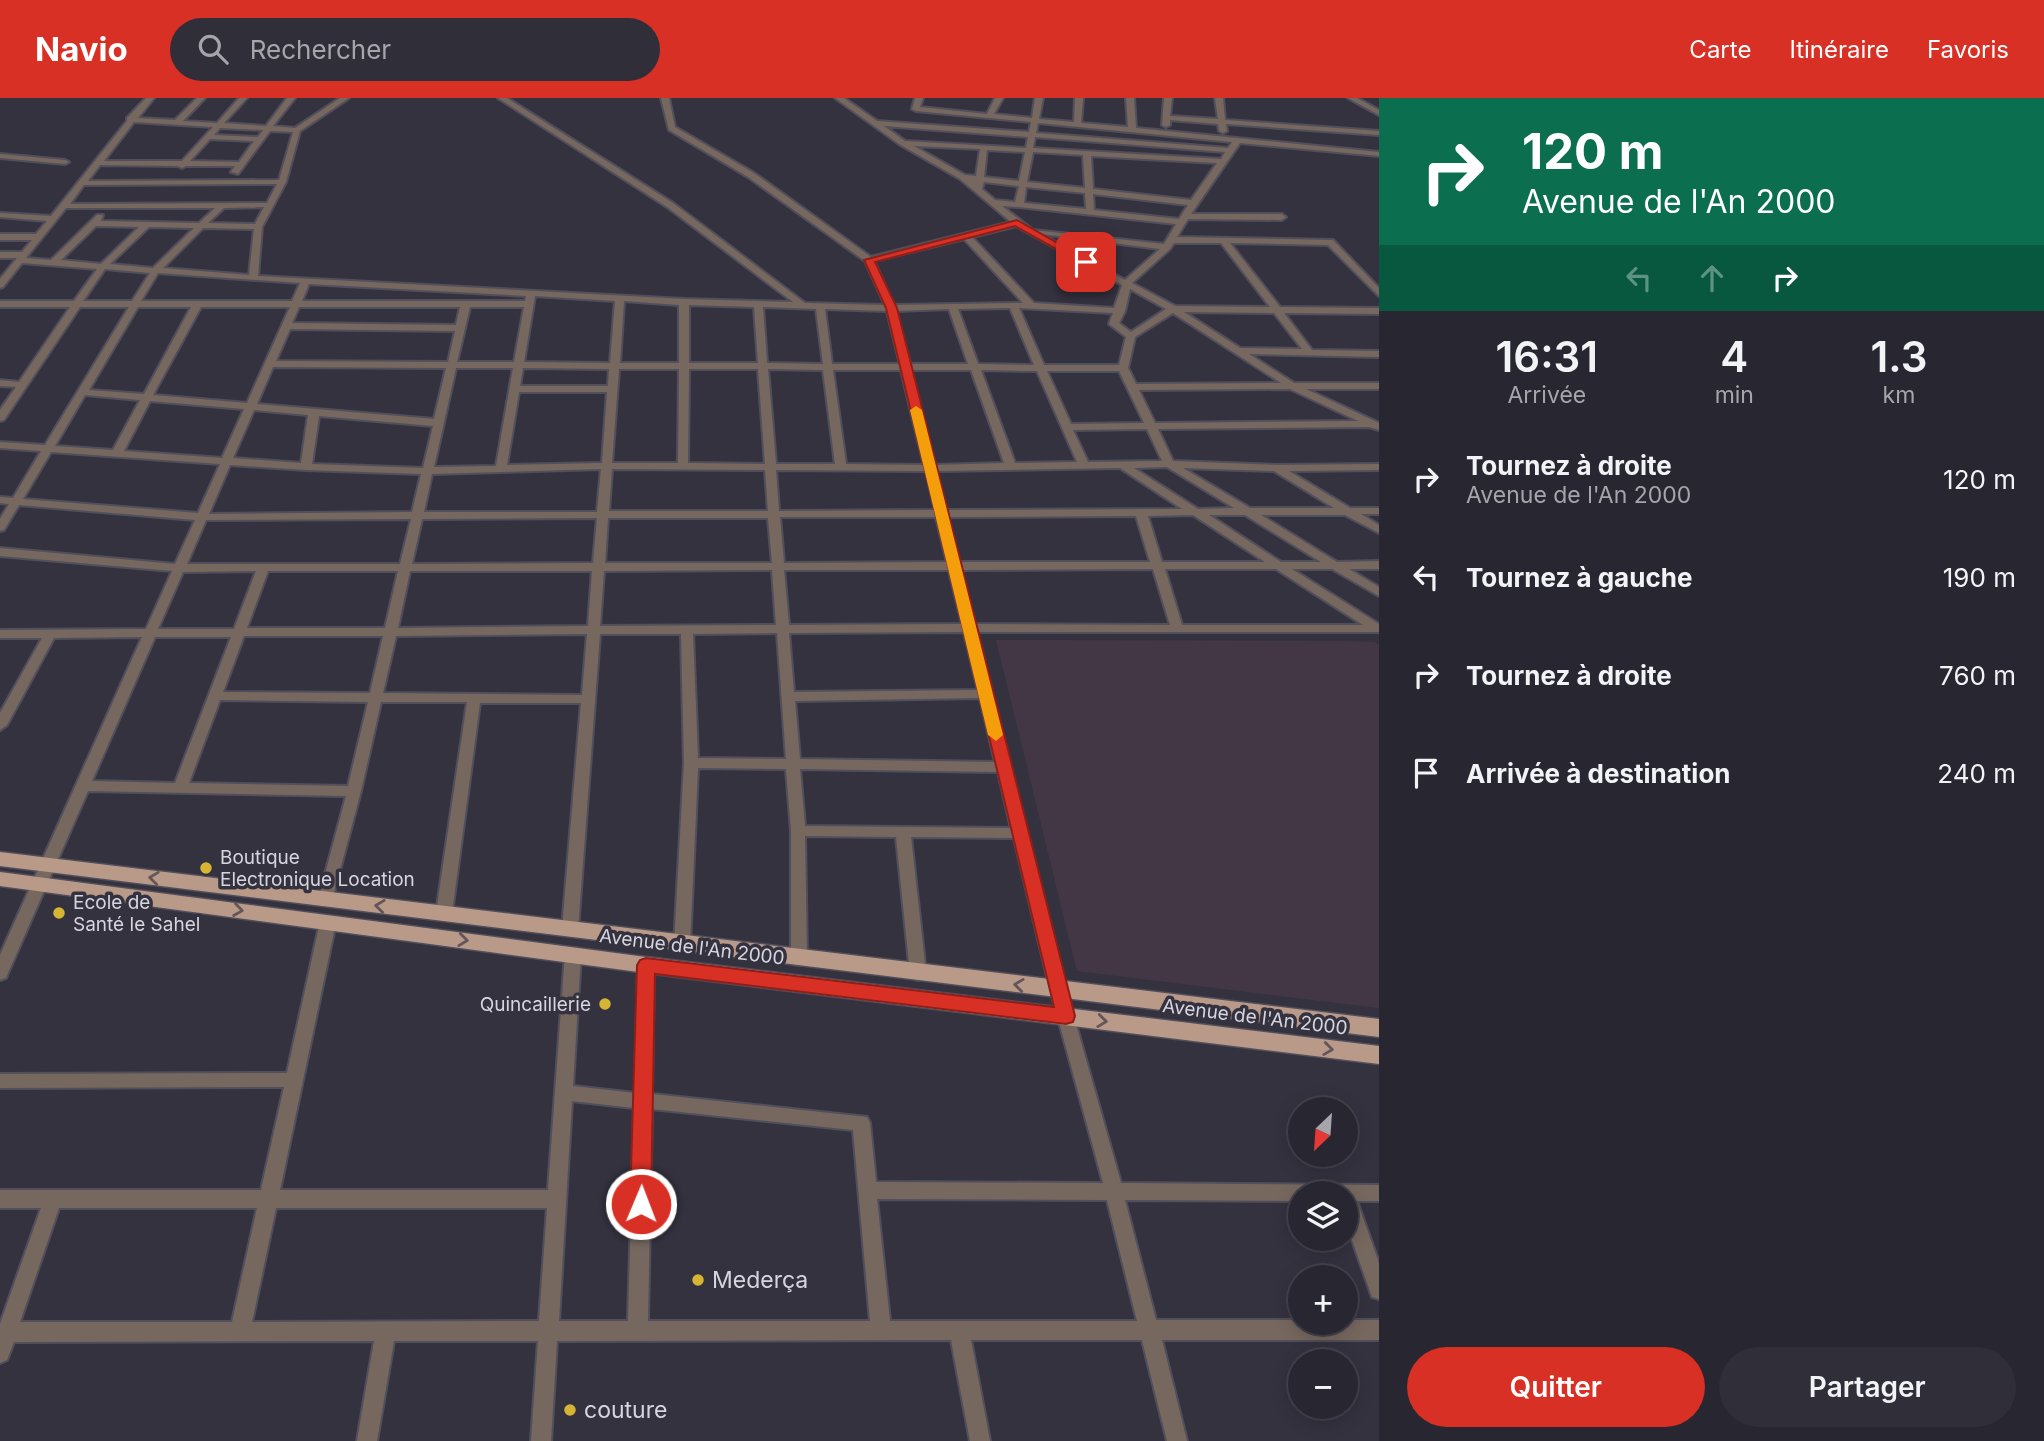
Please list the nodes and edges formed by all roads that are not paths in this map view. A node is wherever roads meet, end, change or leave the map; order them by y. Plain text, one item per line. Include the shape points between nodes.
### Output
1 (150, 98) edge
2 (201, 98) edge
3 (243, 98) edge
4 (291, 98) edge
5 (345, 98) edge
6 (502, 98) edge
7 (665, 98) edge
8 (839, 98) edge
9 (919, 98) edge
10 (999, 98) edge
11 (1039, 98) edge
12 (1079, 98) edge
13 (1130, 98) edge
14 (1168, 98) edge
15 (1219, 98) edge
16 (1352, 98) edge
17 (1378, 112) edge
18 (990, 116) junction
19 (1167, 118) junction
20 (130, 120) junction
21 (1033, 120) junction
22 (1222, 122) junction
23 (177, 123) junction
24 (873, 123) junction
25 (218, 125) junction
26 (1077, 125) junction
27 (1302, 127) junction
28 (267, 128) junction
29 (297, 130) junction
30 (1132, 130) junction
31 (1379, 133) edge
32 (1166, 134) junction
33 (1031, 135) junction
34 (207, 137) junction
35 (257, 139) junction
36 (1224, 139) junction
37 (1237, 141) junction
38 (902, 142) junction
39 (1165, 145) junction
40 (984, 147) junction
41 (1303, 147) junction
42 (1028, 150) junction
43 (1230, 150) junction
44 (160, 151) dead end
45 (1087, 153) junction
46 (1379, 154) edge
47 (0, 156) edge
48 (1164, 158) junction
49 (1223, 161) junction
50 (65, 162) dead end
51 (100, 163) junction
52 (152, 163) junction
53 (184, 163) junction
54 (239, 164) junction
55 (963, 177) junction
56 (980, 179) junction
57 (229, 182) junction
58 (282, 182) junction
59 (84, 183) junction
60 (136, 183) junction
61 (167, 183) junction
62 (1022, 184) junction
63 (1089, 191) junction
64 (978, 192) junction
65 (990, 202) junction
66 (1193, 203) junction
67 (222, 205) junction
68 (270, 205) junction
69 (1018, 205) junction
70 (64, 206) junction
71 (111, 206) junction
72 (1090, 212) junction
73 (0, 215) edge
74 (1282, 217) dead end
75 (54, 219) junction
76 (1184, 219) junction
77 (94, 223) junction
78 (146, 224) junction
79 (202, 225) junction
80 (1021, 226) junction
81 (258, 227) junction
82 (966, 236) junction
83 (0, 237) edge
84 (37, 237) junction
85 (1224, 240) junction
86 (1170, 244) junction
87 (0, 255) edge
88 (22, 258) junction
89 (869, 260) junction
90 (53, 263) junction
91 (102, 267) junction
92 (155, 271) junction
93 (253, 278) junction
94 (306, 281) junction
95 (1127, 283) junction
96 (0, 285) edge
97 (1379, 293) edge
98 (531, 298) junction
99 (620, 298) junction
100 (684, 302) junction
101 (466, 303) junction
102 (0, 304) edge
103 (77, 304) junction
104 (135, 304) junction
105 (758, 304) junction
106 (197, 305) junction
107 (295, 305) junction
108 (802, 305) junction
109 (1013, 305) junction
110 (820, 306) junction
111 (952, 306) junction
112 (1032, 307) junction
113 (891, 308) junction
114 (1173, 309) junction
115 (1277, 310) junction
116 (1379, 311) edge
117 (1120, 312) junction
118 (286, 326) junction
119 (461, 328) junction
120 (1131, 336) junction
121 (1234, 351) junction
122 (1309, 352) junction
123 (1379, 354) edge
124 (269, 364) junction
125 (452, 365) junction
126 (517, 365) junction
127 (615, 366) junction
128 (682, 366) junction
129 (763, 366) junction
130 (827, 367) junction
131 (905, 367) junction
132 (973, 368) junction
133 (1042, 368) junction
134 (1123, 368) junction
135 (0, 383) edge
136 (22, 385) junction
137 (1379, 386) edge
138 (1132, 387) junction
139 (1293, 387) junction
140 (514, 389) junction
141 (614, 389) junction
142 (82, 392) junction
143 (146, 398) junction
144 (250, 407) junction
145 (314, 412) junction
146 (1, 414) edge
147 (439, 423) junction
148 (1377, 425) edge
149 (1149, 426) junction
150 (1068, 427) junction
151 (0, 445) edge
152 (48, 448) junction
153 (117, 453) junction
154 (226, 461) junction
155 (1169, 464) junction
156 (607, 466) junction
157 (683, 466) junction
158 (1084, 466) junction
159 (1124, 466) junction
160 (306, 467) junction
161 (501, 467) junction
162 (771, 467) junction
163 (841, 467) junction
164 (1010, 467) junction
165 (1379, 467) edge
166 (930, 468) junction
167 (1276, 468) junction
168 (425, 471) junction
169 (0, 500) edge
170 (16, 501) junction
171 (1349, 511) junction
172 (1379, 511) edge
173 (1247, 512) junction
174 (773, 513) junction
175 (941, 513) junction
176 (1141, 513) junction
177 (1197, 513) junction
178 (417, 514) junction
179 (602, 514) junction
180 (200, 517) junction
181 (0, 528) edge
182 (1379, 530) edge
183 (0, 552) edge
184 (1332, 564) junction
185 (1379, 565) edge
186 (1156, 566) junction
187 (1276, 566) junction
188 (778, 567) junction
189 (954, 567) junction
190 (177, 568) junction
191 (405, 568) junction
192 (598, 568) junction
193 (263, 569) junction
194 (1379, 592) edge
195 (969, 628) junction
196 (1177, 628) junction
197 (783, 629) junction
198 (1378, 629) edge
199 (593, 630) junction
200 (687, 630) junction
201 (390, 632) junction
202 (149, 633) junction
203 (239, 633) junction
204 (50, 634) junction
205 (0, 635) edge
206 (985, 694) junction
207 (215, 696) junction
208 (375, 697) junction
209 (788, 697) junction
210 (474, 698) junction
211 (587, 699) junction
212 (7, 701) edge
213 (0, 725) edge
214 (691, 763) junction
215 (793, 764) junction
216 (1003, 767) junction
217 (82, 786) junction
218 (180, 788) junction
219 (354, 790) junction
220 (798, 831) junction
221 (904, 832) junction
222 (1020, 833) junction
223 (0, 859) edge
224 (47, 864) junction
225 (0, 879) edge
226 (38, 884) junction
227 (326, 900) junction
228 (444, 913) junction
229 (328, 922) junction
230 (570, 929) junction
231 (682, 945) junction
232 (573, 954) junction
233 (799, 959) junction
234 (646, 965) junction
235 (0, 973) edge
236 (918, 973) junction
237 (1058, 989) junction
238 (1066, 1016) junction
239 (1379, 1028) edge
240 (1379, 1055) edge
241 (292, 1080) junction
242 (0, 1081) edge
243 (564, 1093) junction
244 (643, 1101) junction
245 (867, 1190) junction
246 (1114, 1191) junction
247 (1379, 1193) edge
248 (1288, 1194) edge
249 (1358, 1194) edge
250 (0, 1199) edge
251 (53, 1199) junction
252 (268, 1199) junction
253 (557, 1199) junction
254 (1358, 1231) edge
255 (1379, 1290) edge
256 (881, 1331) junction
257 (959, 1331) junction
258 (1149, 1331) junction
259 (1379, 1331) edge
260 (7, 1332) junction
261 (240, 1332) junction
262 (386, 1332) junction
263 (548, 1332) junction
264 (638, 1332) junction
265 (0, 1353) edge
266 (367, 1441) edge
267 (541, 1441) edge
268 (980, 1441) edge
269 (1177, 1441) edge

1 - 20 street
2 - 23 street
3 - 25 street
4 - 28 street
5 - 29 street
6 - 108 street via 670,205
7 - 89 street via 672,128 751,175
8 - 24 street
9 - 18 street via 916,109
10 - 18 street
11 - 21 street
12 - 26 street
13 - 30 street
14 - 19 street
15 - 22 street
16 - 17 street
18 - 21 street
19 - 22 street
19 - 32 street
20 - 23 street
20 - 51 street
21 - 26 street
21 - 33 street
22 - 27 street
22 - 36 street
23 - 25 street
24 - 33 street
24 - 38 street
25 - 28 street
25 - 34 street
26 - 30 street
27 - 31 street
27 - 41 street
28 - 29 street
28 - 35 street
29 - 58 street
30 - 32 street
32 - 36 street
32 - 39 street
33 - 39 street
33 - 42 street
34 - 35 street
34 - 53 street
35 - 54 street
36 - 37 street
37 - 41 street
37 - 43 street
38 - 40 street
38 - 55 street
39 - 43 street
39 - 48 street
40 - 42 street
40 - 56 street
41 - 46 street
42 - 45 street
42 - 62 street
43 - 49 street
44 - 52 street
45 - 48 street
45 - 63 street
47 - 50 street
48 - 49 street
49 - 66 street
51 - 52 street
51 - 59 street
52 - 53 street
52 - 60 street
53 - 54 street
53 - 61 street
54 - 57 street
55 - 56 street
55 - 64 street
56 - 62 street
56 - 64 street
57 - 58 street
57 - 61 street
58 - 68 street
59 - 60 street
59 - 70 street
60 - 61 street
62 - 63 street
62 - 69 street
63 - 66 street
63 - 72 street
64 - 65 street
65 - 69 street
65 - 80 street
66 - 76 street
67 - 68 street
67 - 71 street
67 - 79 street
68 - 81 street
69 - 72 street
70 - 71 street
70 - 75 street
71 - 77 street
72 - 76 street
73 - 75 street
74 - 76 street
75 - 84 street
76 - 86 street
77 - 78 street
77 - 90 street
78 - 79 street
78 - 91 street
79 - 81 street
79 - 92 street
80 - 82 street
80 - 86 street
80 - 95 street
81 - 93 street
82 - 89 street
82 - 112 street
83 - 84 street
84 - 88 street
85 - 86 street
85 - 97 street via 1330,242
85 - 115 street
86 - 95 street
87 - 88 street
88 - 90 street
88 - 96 street
89 - 113 street
90 - 91 street
91 - 92 street
91 - 103 street
92 - 93 street
92 - 104 street
93 - 94 street
94 - 98 street
94 - 107 street
95 - 114 street
95 - 117 street
98 - 99 street
98 - 101 street
98 - 126 street
99 - 100 street
99 - 127 street
100 - 105 street
100 - 128 street
101 - 107 street
101 - 119 street
102 - 103 street
103 - 104 street
103 - 136 street
104 - 106 street
104 - 142 street
105 - 108 street
105 - 129 street
106 - 107 street
106 - 143 street
107 - 118 street
108 - 110 street
109 - 111 street
109 - 112 street
109 - 133 street
110 - 113 street
110 - 130 street
111 - 113 street
111 - 132 street
112 - 117 street
113 - 131 street
114 - 115 street
114 - 120 street
114 - 121 street
115 - 116 street
115 - 122 street
117 - 120 street via 1114,324
118 - 119 street
118 - 124 street
119 - 125 street
120 - 134 street
121 - 122 street
121 - 139 street
122 - 123 street
124 - 125 street
124 - 144 street
125 - 126 street
125 - 147 street
126 - 127 street
126 - 140 street
127 - 128 street
127 - 141 street
128 - 129 street
128 - 157 street
129 - 130 street
129 - 162 street
130 - 131 street
130 - 163 street
131 - 132 street
131 - 166 street
132 - 133 street
132 - 164 street
133 - 134 street
133 - 150 street
134 - 138 street
135 - 136 street
136 - 146 street
137 - 139 street
138 - 139 street
138 - 149 street
139 - 148 street
140 - 141 street
140 - 161 street
141 - 156 street
142 - 143 street
142 - 152 street
143 - 144 street
143 - 153 street
144 - 145 street
144 - 154 street
145 - 147 street
145 - 160 street
147 - 168 street
148 - 149 street
149 - 150 street
149 - 155 street
150 - 158 street
151 - 152 street
152 - 153 street
152 - 170 street
153 - 154 street
154 - 160 street
154 - 180 street
155 - 159 street
155 - 167 street
155 - 173 street
156 - 157 street
156 - 161 street
156 - 179 street
157 - 162 street
158 - 159 street
158 - 164 street
159 - 177 street
160 - 168 street
161 - 168 street
162 - 163 street
162 - 174 street
163 - 166 street
164 - 166 street
165 - 167 street
166 - 175 street
167 - 171 street
168 - 178 street
169 - 170 street
170 - 180 street
170 - 181 street
171 - 172 street
171 - 173 street
171 - 182 street
173 - 177 street
173 - 184 street
174 - 175 street
174 - 179 street
174 - 188 street
175 - 176 street
175 - 189 street
176 - 177 street
176 - 186 street
177 - 187 street
178 - 179 street
178 - 180 street
178 - 191 street
179 - 192 street
180 - 190 street
183 - 190 street
184 - 185 street
184 - 187 street
184 - 194 street
186 - 187 street
186 - 189 street
186 - 196 street
187 - 198 street
188 - 189 street
188 - 192 street
188 - 197 street
189 - 195 street
190 - 193 street
190 - 202 street
191 - 192 street
191 - 193 street
191 - 201 street
192 - 199 street
193 - 203 street
195 - 196 street
195 - 197 street
195 - 206 street
196 - 198 street
197 - 200 street
197 - 209 street
199 - 200 street
199 - 201 street
199 - 211 street
200 - 214 street
201 - 203 street
201 - 208 street
202 - 203 street
202 - 204 street
202 - 217 street
203 - 207 street
204 - 205 street
204 - 212 street
206 - 209 street
206 - 216 street
207 - 208 street
207 - 218 street
208 - 210 street
208 - 219 street
209 - 215 street
210 - 211 street
210 - 228 street
211 - 230 street
212 - 213 street
214 - 215 street
214 - 231 street
215 - 216 street
215 - 220 street
216 - 222 street
217 - 218 street
217 - 224 street
218 - 219 street
219 - 227 street
220 - 221 street
220 - 233 street
221 - 222 street
221 - 236 street
222 - 237 street
223 - 224 main road, Avenue de l'An 2000
224 - 226 street
227 -> 224 main road, Avenue de l'An 2000
225 - 226 main road, Avenue de l'An 2000
226 -> 229 main road, Avenue de l'An 2000
226 - 235 street
228 -> 227 main road, Avenue de l'An 2000
228 - 230 main road, Avenue de l'An 2000
229 -> 232 main road, Avenue de l'An 2000
229 - 241 street
230 - 231 main road, Avenue de l'An 2000
231 - 233 main road, Avenue de l'An 2000
232 - 234 main road, Avenue de l'An 2000
232 - 243 street
233 - 236 main road, Avenue de l'An 2000
234 - 238 main road, Avenue de l'An 2000
234 - 244 street
237 -> 236 main road, Avenue de l'An 2000
237 - 238 street
237 - 239 main road, Avenue de l'An 2000
238 -> 240 main road, Avenue de l'An 2000
238 - 246 street
241 - 242 street
241 - 252 street
243 - 244 street
243 - 253 street
244 - 245 street via 861,1124
244 - 264 street
245 - 246 street
245 - 256 street
246 - 248 street
246 - 258 street
247 - 249 street
250 - 251 street
251 - 252 street
251 - 260 street
252 - 253 street
252 - 261 street
253 - 263 street
254 - 255 street
256 - 257 street
256 - 264 street
257 - 258 street
257 - 268 street
258 - 259 street
258 - 269 street
260 - 261 street
260 - 265 street
261 - 262 street
262 - 263 street
262 - 266 street
263 - 264 street
263 - 267 street

